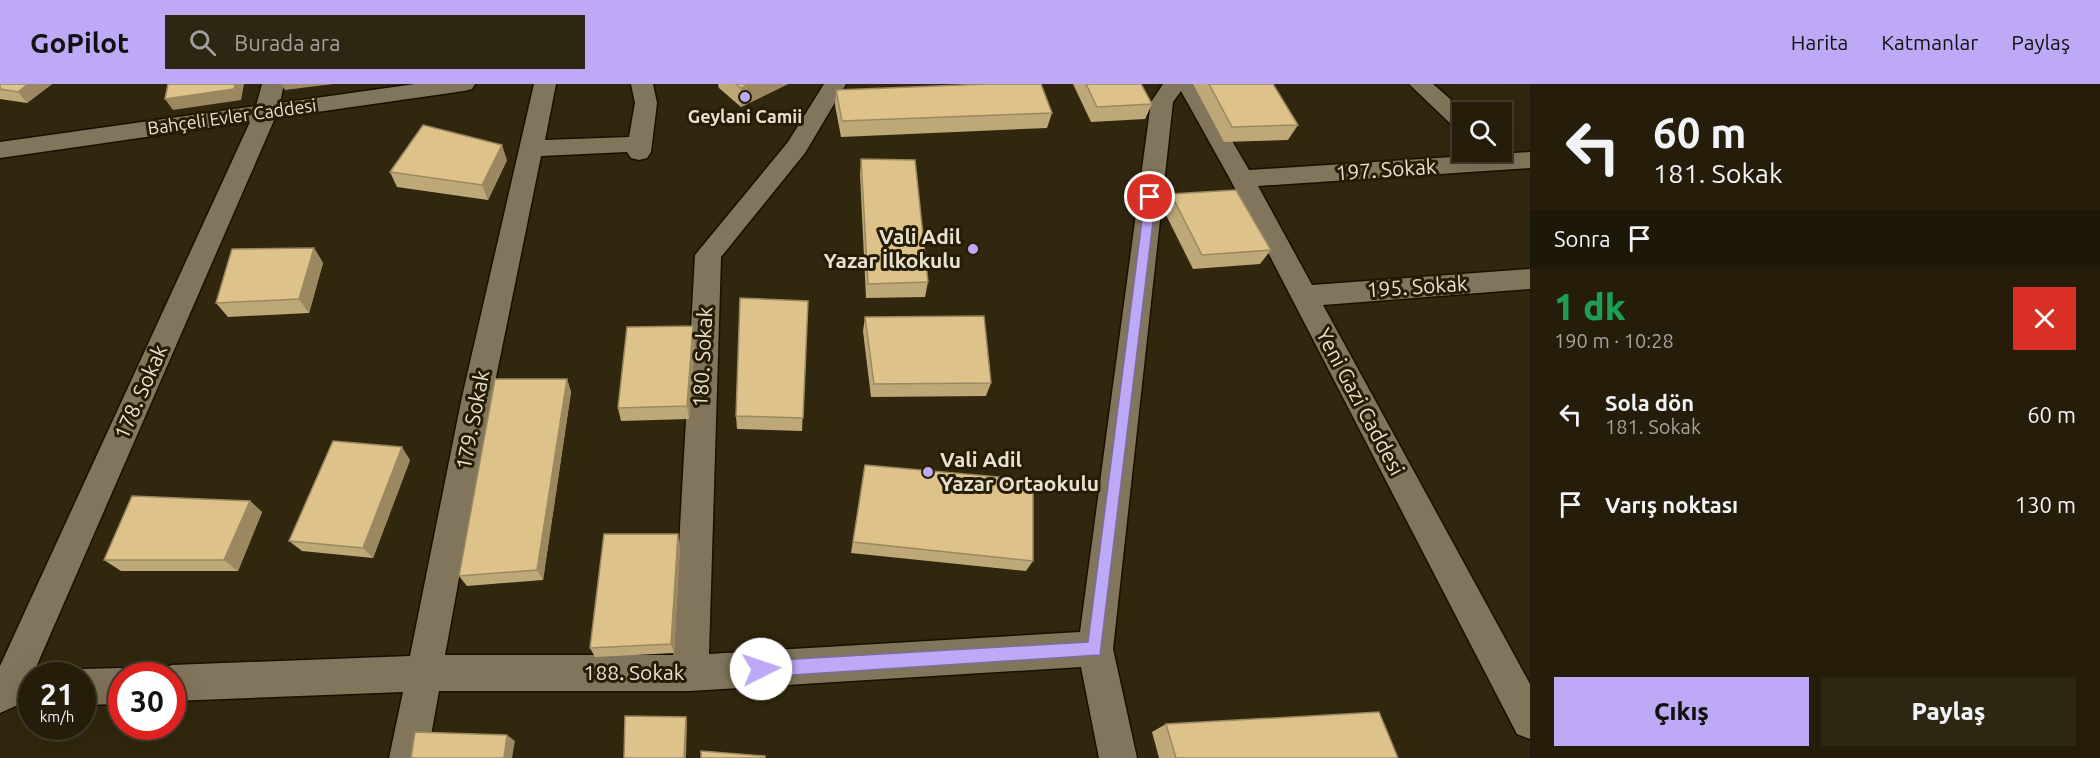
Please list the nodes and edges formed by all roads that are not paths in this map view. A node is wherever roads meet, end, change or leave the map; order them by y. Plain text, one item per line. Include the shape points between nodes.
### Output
1 (273, 84) edge
2 (464, 84) edge
3 (545, 84) edge
4 (642, 84) edge
5 (835, 84) edge
6 (1174, 84) edge
7 (1188, 84) edge
8 (1420, 84) edge
9 (266, 112) junction
10 (1452, 113) edge
11 (533, 148) junction
12 (0, 150) edge
13 (1460, 162) edge
14 (1242, 179) junction
15 (1530, 279) edge
16 (1304, 296) junction
17 (1095, 649) junction
18 (424, 673) junction
19 (690, 673) junction
20 (186, 682) edge
21 (10, 692) edge
22 (1530, 721) edge
23 (408, 758) edge
24 (1118, 758) edge

1 - 9 street, 178. Sokak
2 - 9 street, Bahçeli Evler Caddesi
3 - 11 street, 179. Sokak
4 - 11 street via 646,103 640,148
5 - 19 street, 180. Sokak via 797,147 708,255
6 - 17 street via 1162,102
7 - 14 street, Yeni Gazi Caddesi
8 - 10 street
9 - 12 street, Bahçeli Evler Caddesi
9 - 21 street, 178. Sokak
11 - 18 street, 179. Sokak via 477,397
13 - 14 street, 197. Sokak
14 - 16 street, Yeni Gazi Caddesi
15 - 16 street, 195. Sokak
16 - 22 street, Yeni Gazi Caddesi
17 - 19 street, 188. Sokak
17 - 24 street
18 - 19 street, 188. Sokak
18 - 20 street, 188. Sokak
18 - 23 street, 179. Sokak

